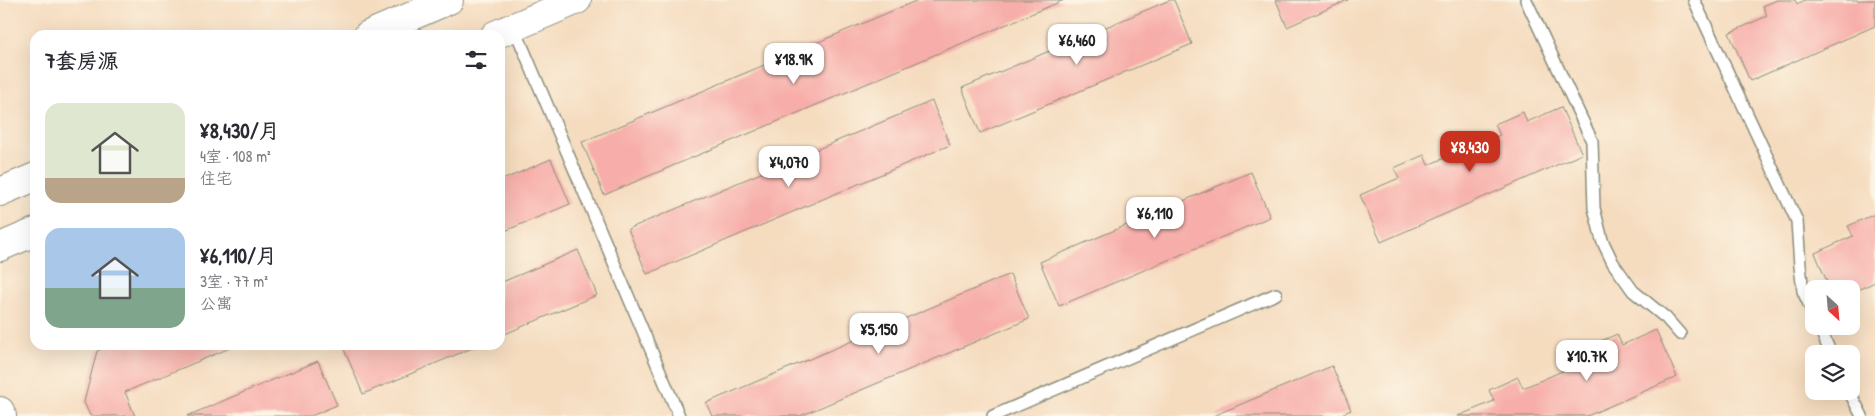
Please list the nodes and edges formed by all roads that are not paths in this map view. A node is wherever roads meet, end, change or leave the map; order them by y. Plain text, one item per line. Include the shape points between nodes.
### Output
1 (449, 0) edge
2 (577, 0) edge
3 (1526, 0) edge
4 (1694, 0) edge
5 (380, 30) edge
6 (505, 31) edge
7 (505, 33) edge
8 (30, 180) edge
9 (0, 192) edge
10 (30, 234) edge
11 (0, 247) edge
12 (1276, 294) dead end
13 (1805, 295) edge
14 (1680, 334) dead end
15 (1854, 400) edge
16 (0, 411) edge
17 (2, 416) edge
18 (679, 416) edge
19 (993, 416) edge
20 (1862, 416) edge

1 - 5 main road
2 - 6 main road
3 - 14 lane via 1592,141 1594,208 1602,240 1633,292 1666,318
4 - 13 lane via 1797,221
7 - 18 lane
8 - 9 main road
10 - 11 main road
12 - 19 lane
15 - 20 lane
16 - 17 main road

